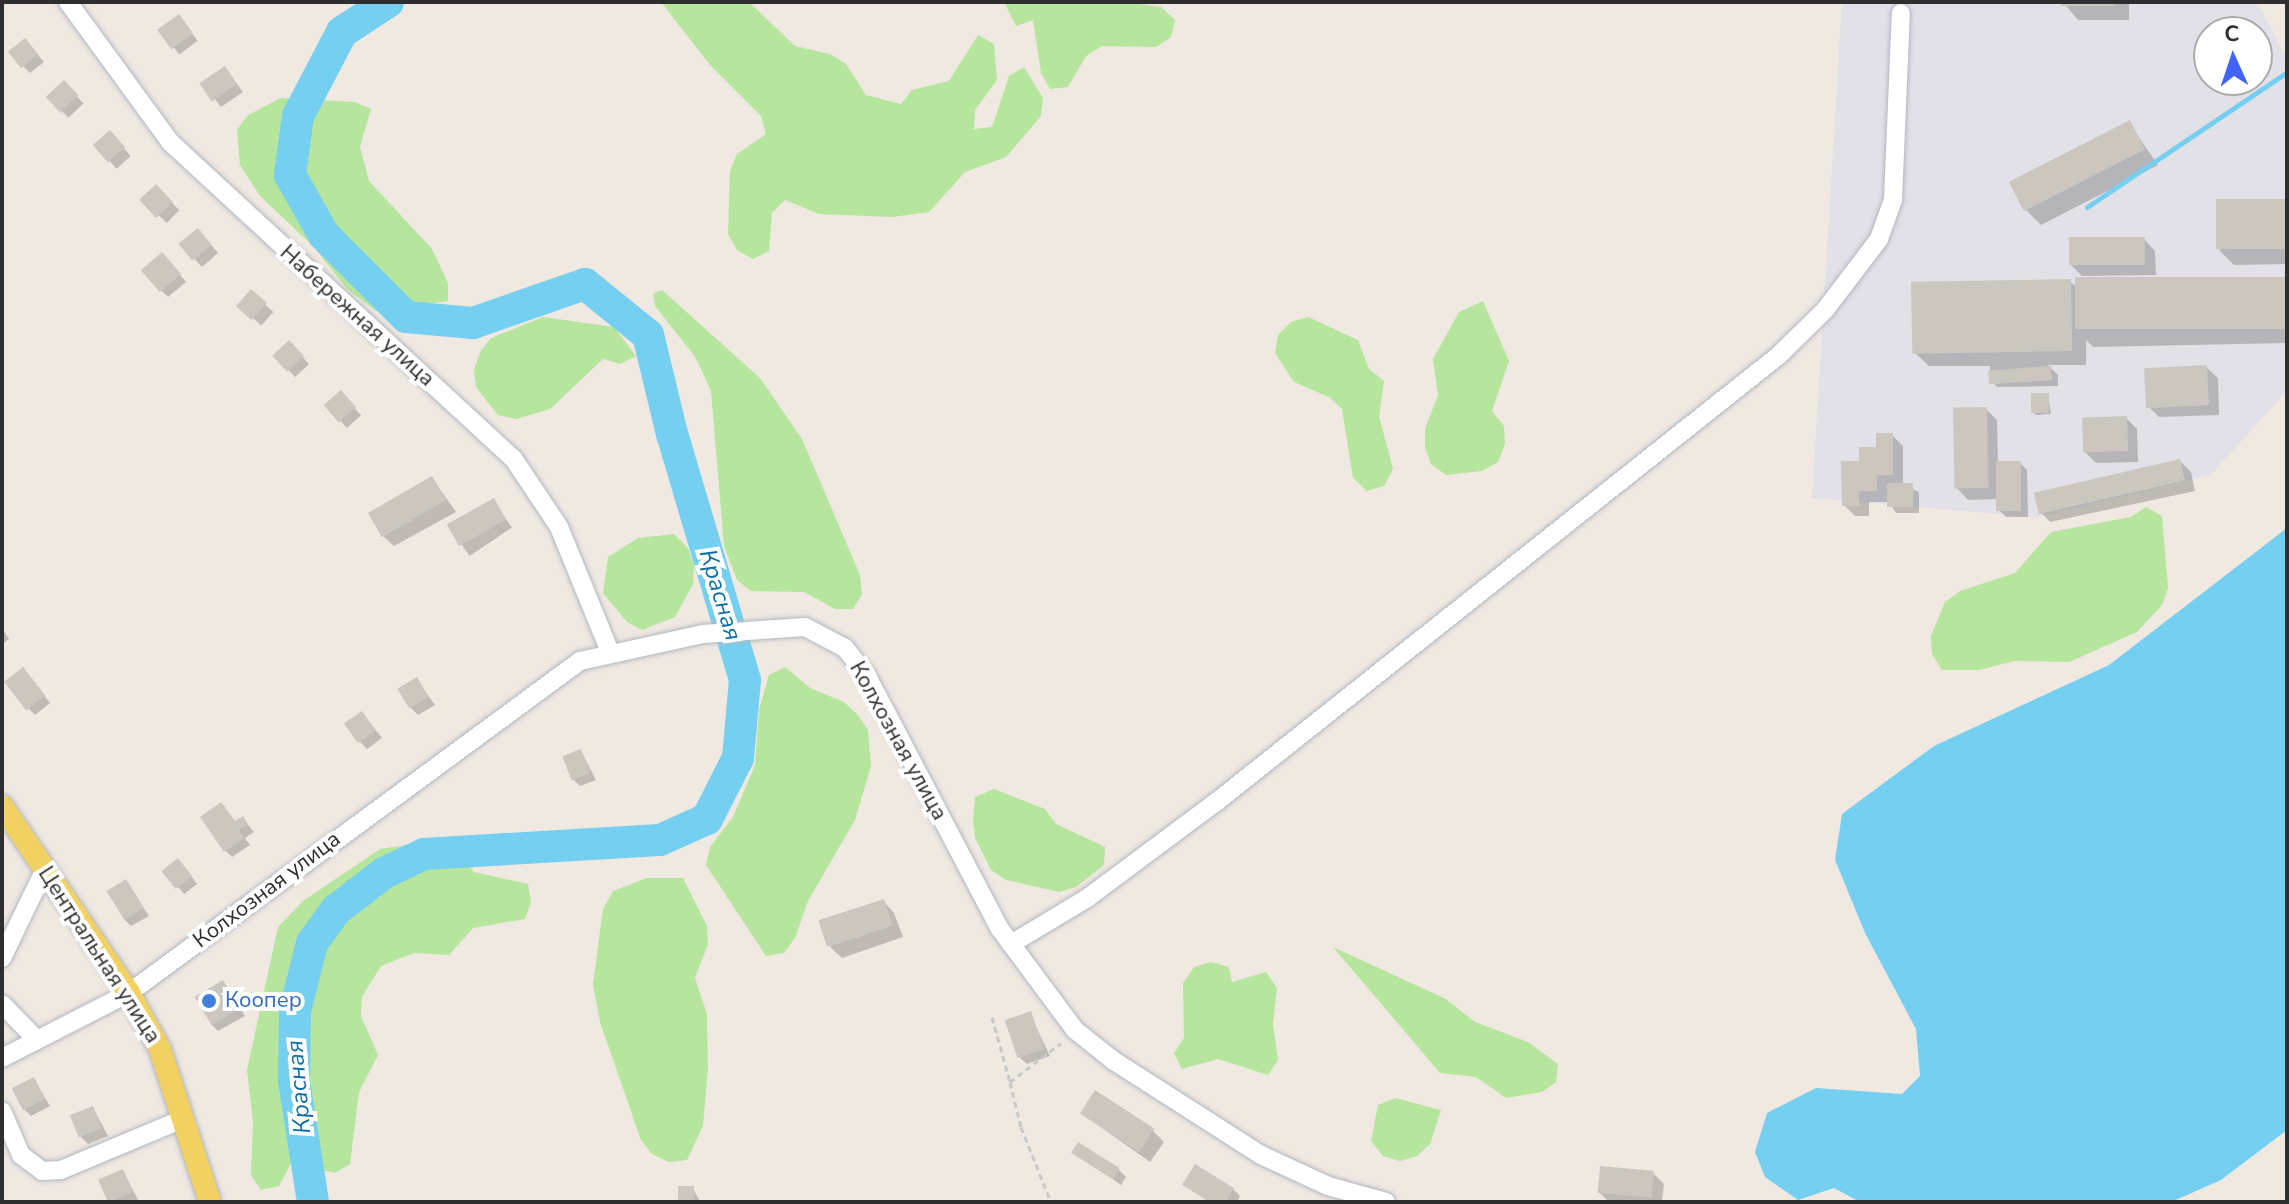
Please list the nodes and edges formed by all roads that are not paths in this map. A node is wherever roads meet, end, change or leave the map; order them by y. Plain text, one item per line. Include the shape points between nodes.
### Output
1 (68, 2) edge
2 (1901, 13) dead end
3 (610, 652) junction
4 (2, 806) edge
5 (45, 869) junction
6 (1011, 944) junction
7 (2, 958) edge
8 (129, 993) junction
9 (2, 1004) edge
10 (37, 1040) junction
11 (2, 1058) edge
12 (2, 1111) edge
13 (183, 1119) junction
14 (210, 1202) edge
15 (1386, 1202) edge

1 - 3 street, Набережная улица via 170,142 513,458 559,527
2 - 6 street via 1893,200 1879,239 1825,310 1778,356 1215,803 1086,899
3 - 6 street, Колхозная улица via 770,627 805,627 845,648 867,676
3 - 8 street, Колхозная улица via 580,661 514,705
4 - 5 main road, Центральная улица
5 - 7 street
5 - 8 main road, Центральная улица
6 - 15 street, Колхозная улица via 1075,1030 1114,1061 1261,1155 1328,1186
8 - 10 street, Колхозная улица
8 - 13 main road, Центральная улица via 160,1049
9 - 10 street
10 - 11 street, Колхозная улица
12 - 13 street via 21,1155 42,1171 61,1170
13 - 14 main road, Центральная улица

